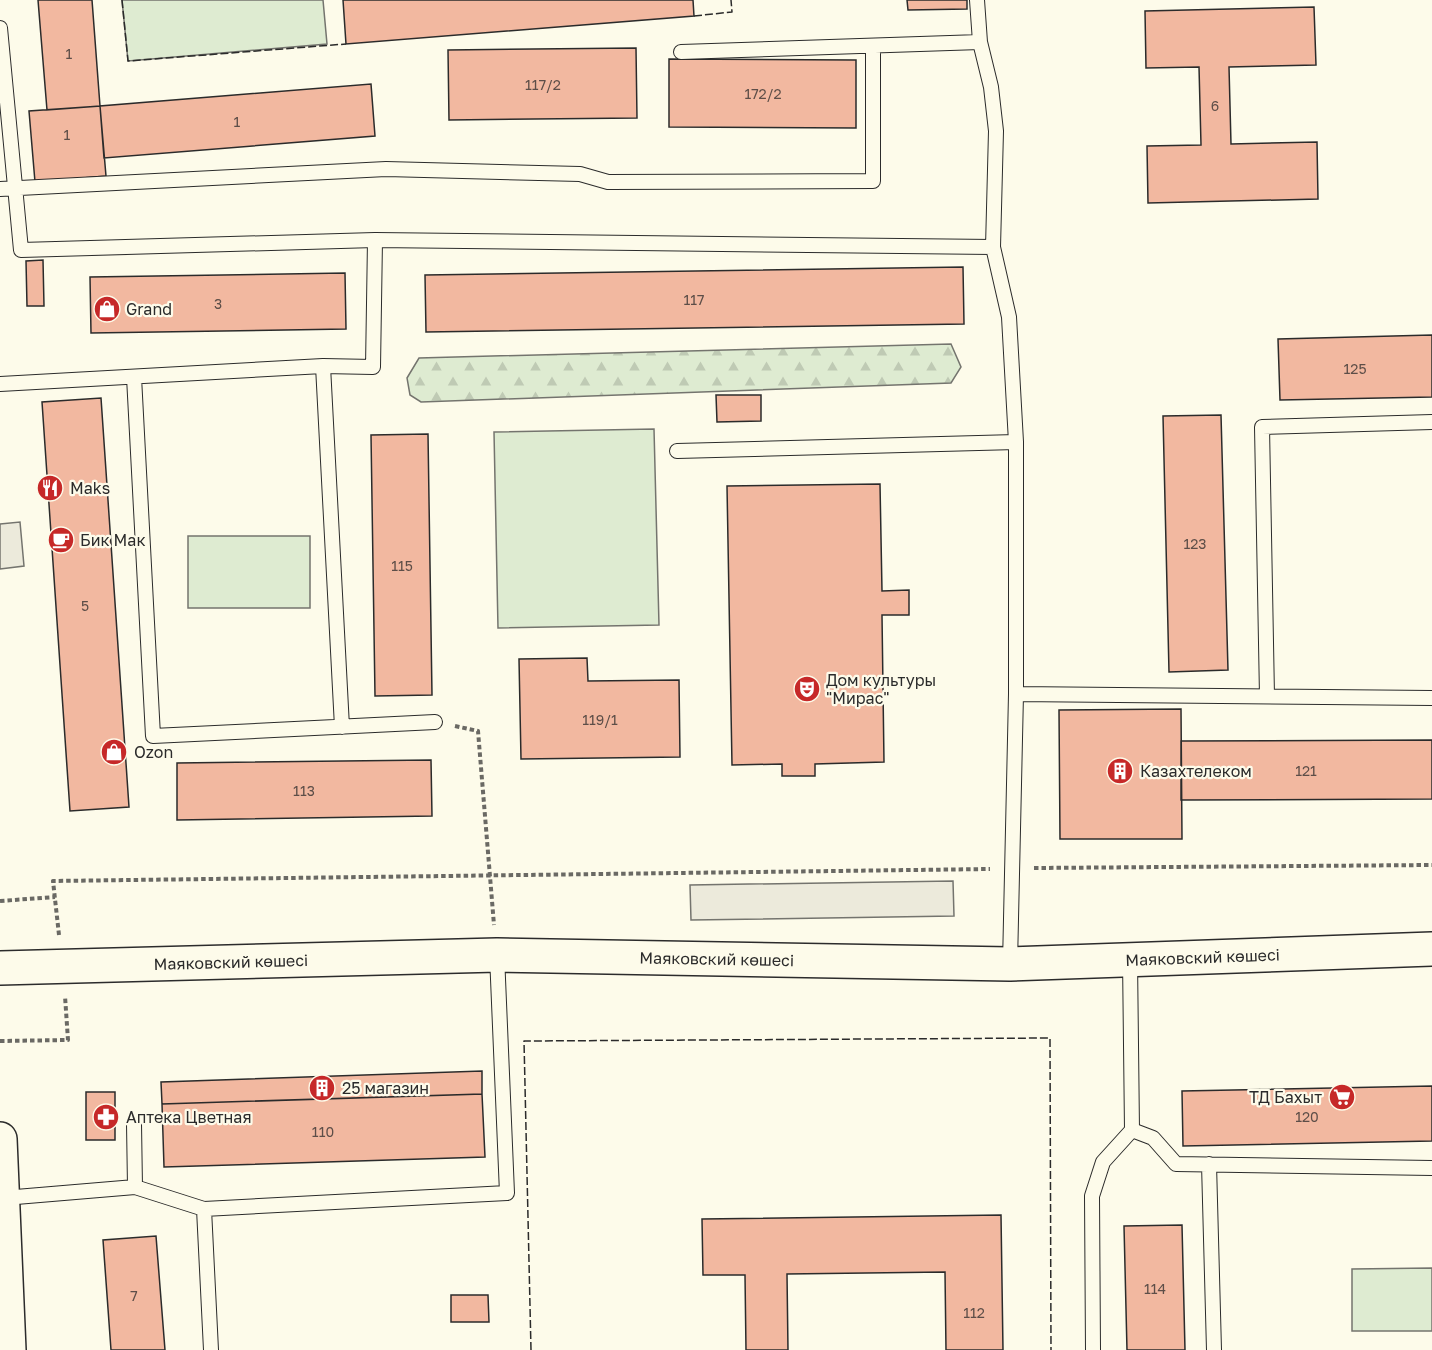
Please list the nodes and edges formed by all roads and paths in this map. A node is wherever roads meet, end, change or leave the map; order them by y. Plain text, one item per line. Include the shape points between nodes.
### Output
1 (977, 0) edge
2 (0, 28) edge
3 (980, 42) junction
4 (873, 46) junction
5 (681, 52) dead end
6 (15, 188) junction
7 (0, 189) edge
8 (375, 240) junction
9 (993, 247) junction
10 (323, 366) junction
11 (134, 377) junction
12 (0, 384) edge
13 (1432, 422) edge
14 (1016, 442) junction
15 (677, 451) dead end
16 (1016, 694) junction
17 (1267, 696) junction
18 (1432, 698) edge
19 (435, 722) joint
20 (342, 727) junction
21 (1432, 865) edge
22 (1012, 868) junction
23 (489, 874) junction
24 (0, 902) edge
25 (1432, 949) edge
26 (497, 955) junction
27 (1130, 959) junction
28 (1010, 964) junction
29 (0, 968) edge
30 (134, 1124) dead end
31 (1132, 1130) junction
32 (0, 1139) edge
33 (1209, 1164) junction
34 (1432, 1168) edge
35 (135, 1187) junction
36 (4, 1198) junction
37 (204, 1209) junction
38 (9, 1350) edge
39 (212, 1350) edge
40 (1093, 1350) edge
41 (1214, 1350) edge

1 - 3 lane
2 - 6 lane
3 - 4 lane
3 - 9 lane via 996,131
4 - 5 lane
4 - 6 lane via 873,181 608,182 580,174 386,169
6 - 7 lane
6 - 8 lane via 21,250
8 - 9 lane
8 - 10 lane via 373,367
9 - 14 lane via 1009,317
10 - 11 lane
10 - 20 lane
11 - 12 lane
11 - 20 lane via 153,736
13 - 17 lane via 1262,427
14 - 15 lane
14 - 16 lane
16 - 17 lane
16 - 22 lane
17 - 18 lane
19 - 20 lane
19 - 23 path via 478,731
21 - 22 path
22 - 23 path
22 - 28 lane
23 - 24 path via 52,881 55,897
23 - 26 path
25 - 27 street, Маяковский көшесі
26 - 28 street, Маяковский көшесі
26 - 29 street, Маяковский көшесі
26 - 37 lane via 507,1193
27 - 28 street, Маяковский көшесі
27 - 31 lane
30 - 35 lane
31 - 33 lane via 1153,1138 1176,1164
31 - 40 lane via 1103,1162 1092,1196
32 - 36 street
33 - 34 lane
33 - 41 lane
35 - 36 lane
35 - 37 lane
36 - 38 street
37 - 39 lane

